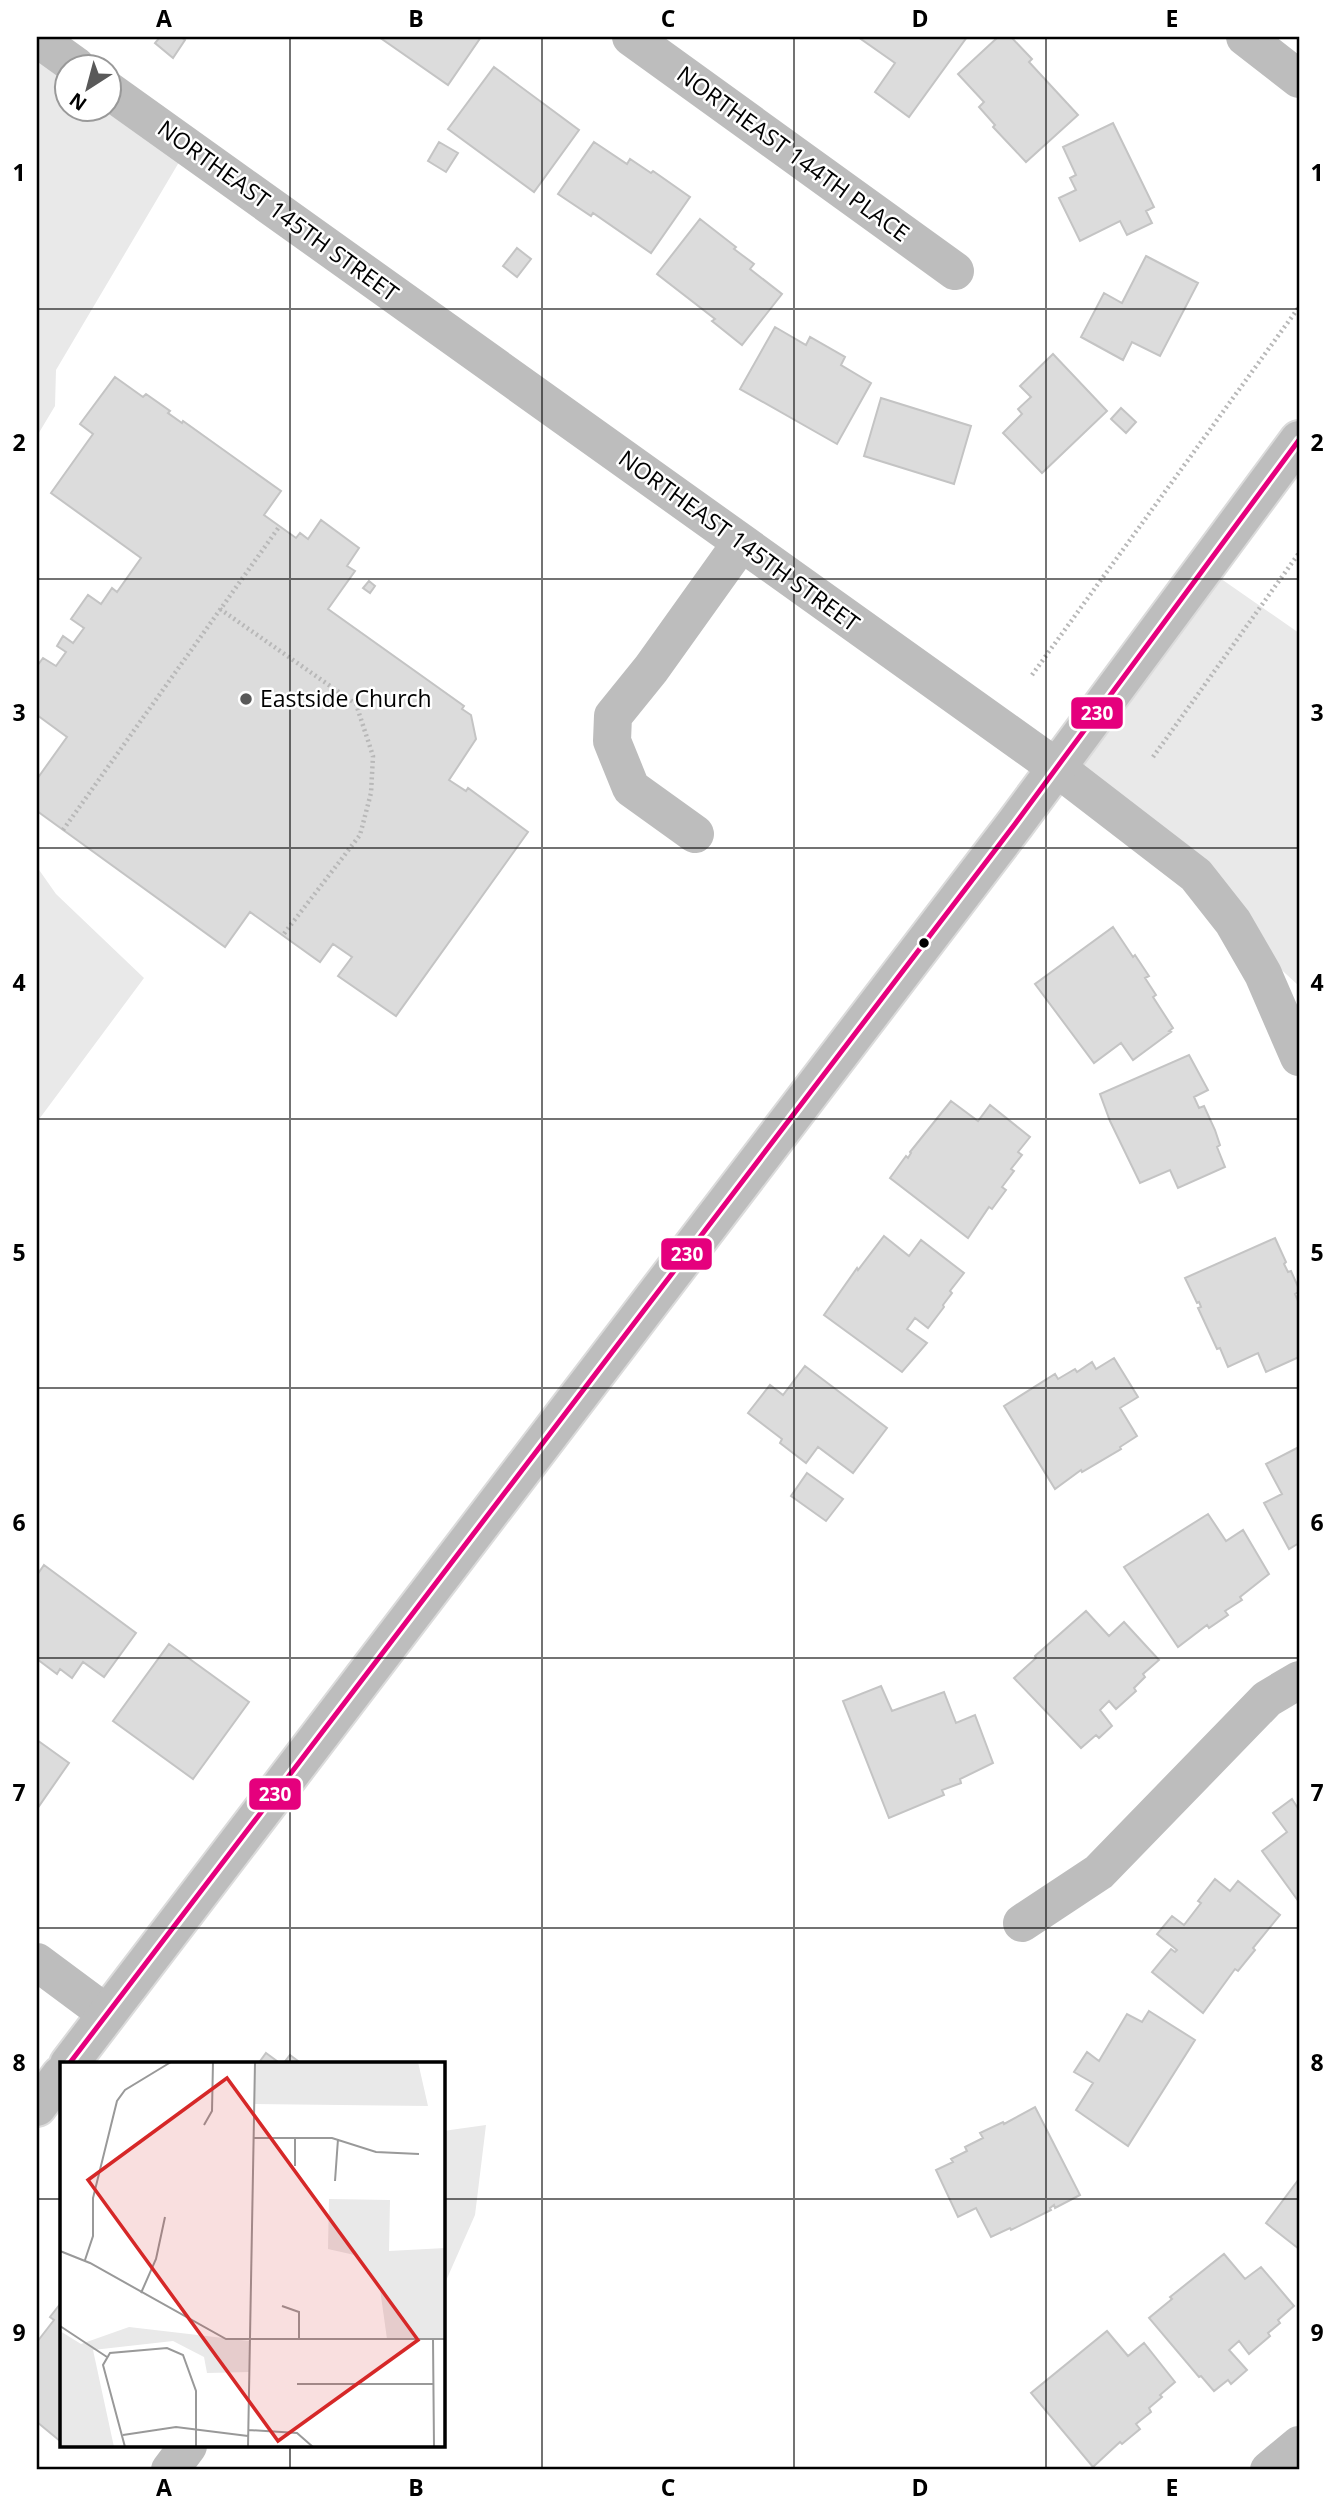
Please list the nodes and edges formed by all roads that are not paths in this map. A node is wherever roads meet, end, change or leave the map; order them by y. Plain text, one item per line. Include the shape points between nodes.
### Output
1 (631, 37) edge
2 (1245, 37) edge
3 (37, 38) edge
4 (56, 52) edge
5 (1299, 79) edge
6 (122, 100) edge
7 (955, 271) dead end
8 (1299, 440) edge
9 (741, 543) junction
10 (1057, 768) junction
11 (695, 834) dead end
12 (1299, 1057) edge
13 (1299, 1680) edge
14 (1022, 1923) dead end
15 (37, 1962) edge
16 (107, 2014) junction
17 (71, 2062) edge
18 (60, 2076) edge
19 (37, 2107) edge
20 (1299, 2445) edge
21 (186, 2448) edge
22 (170, 2470) edge
23 (1269, 2470) edge

1 - 7 street, NORTHEAST 144TH PLACE
2 - 5 street
3 - 4 street
6 - 9 street, NORTHEAST 145TH STREET
8 - 10 street
9 - 10 street, NORTHEAST 145TH STREET
9 - 11 street via 613,716 612,741 631,788
10 - 12 street, NORTHEAST 145TH STREET via 1196,875 1233,922 1263,974
10 - 16 street
13 - 14 street via 1267,1699 1099,1872
15 - 16 street
16 - 17 street
18 - 19 street
20 - 23 street
21 - 22 street

